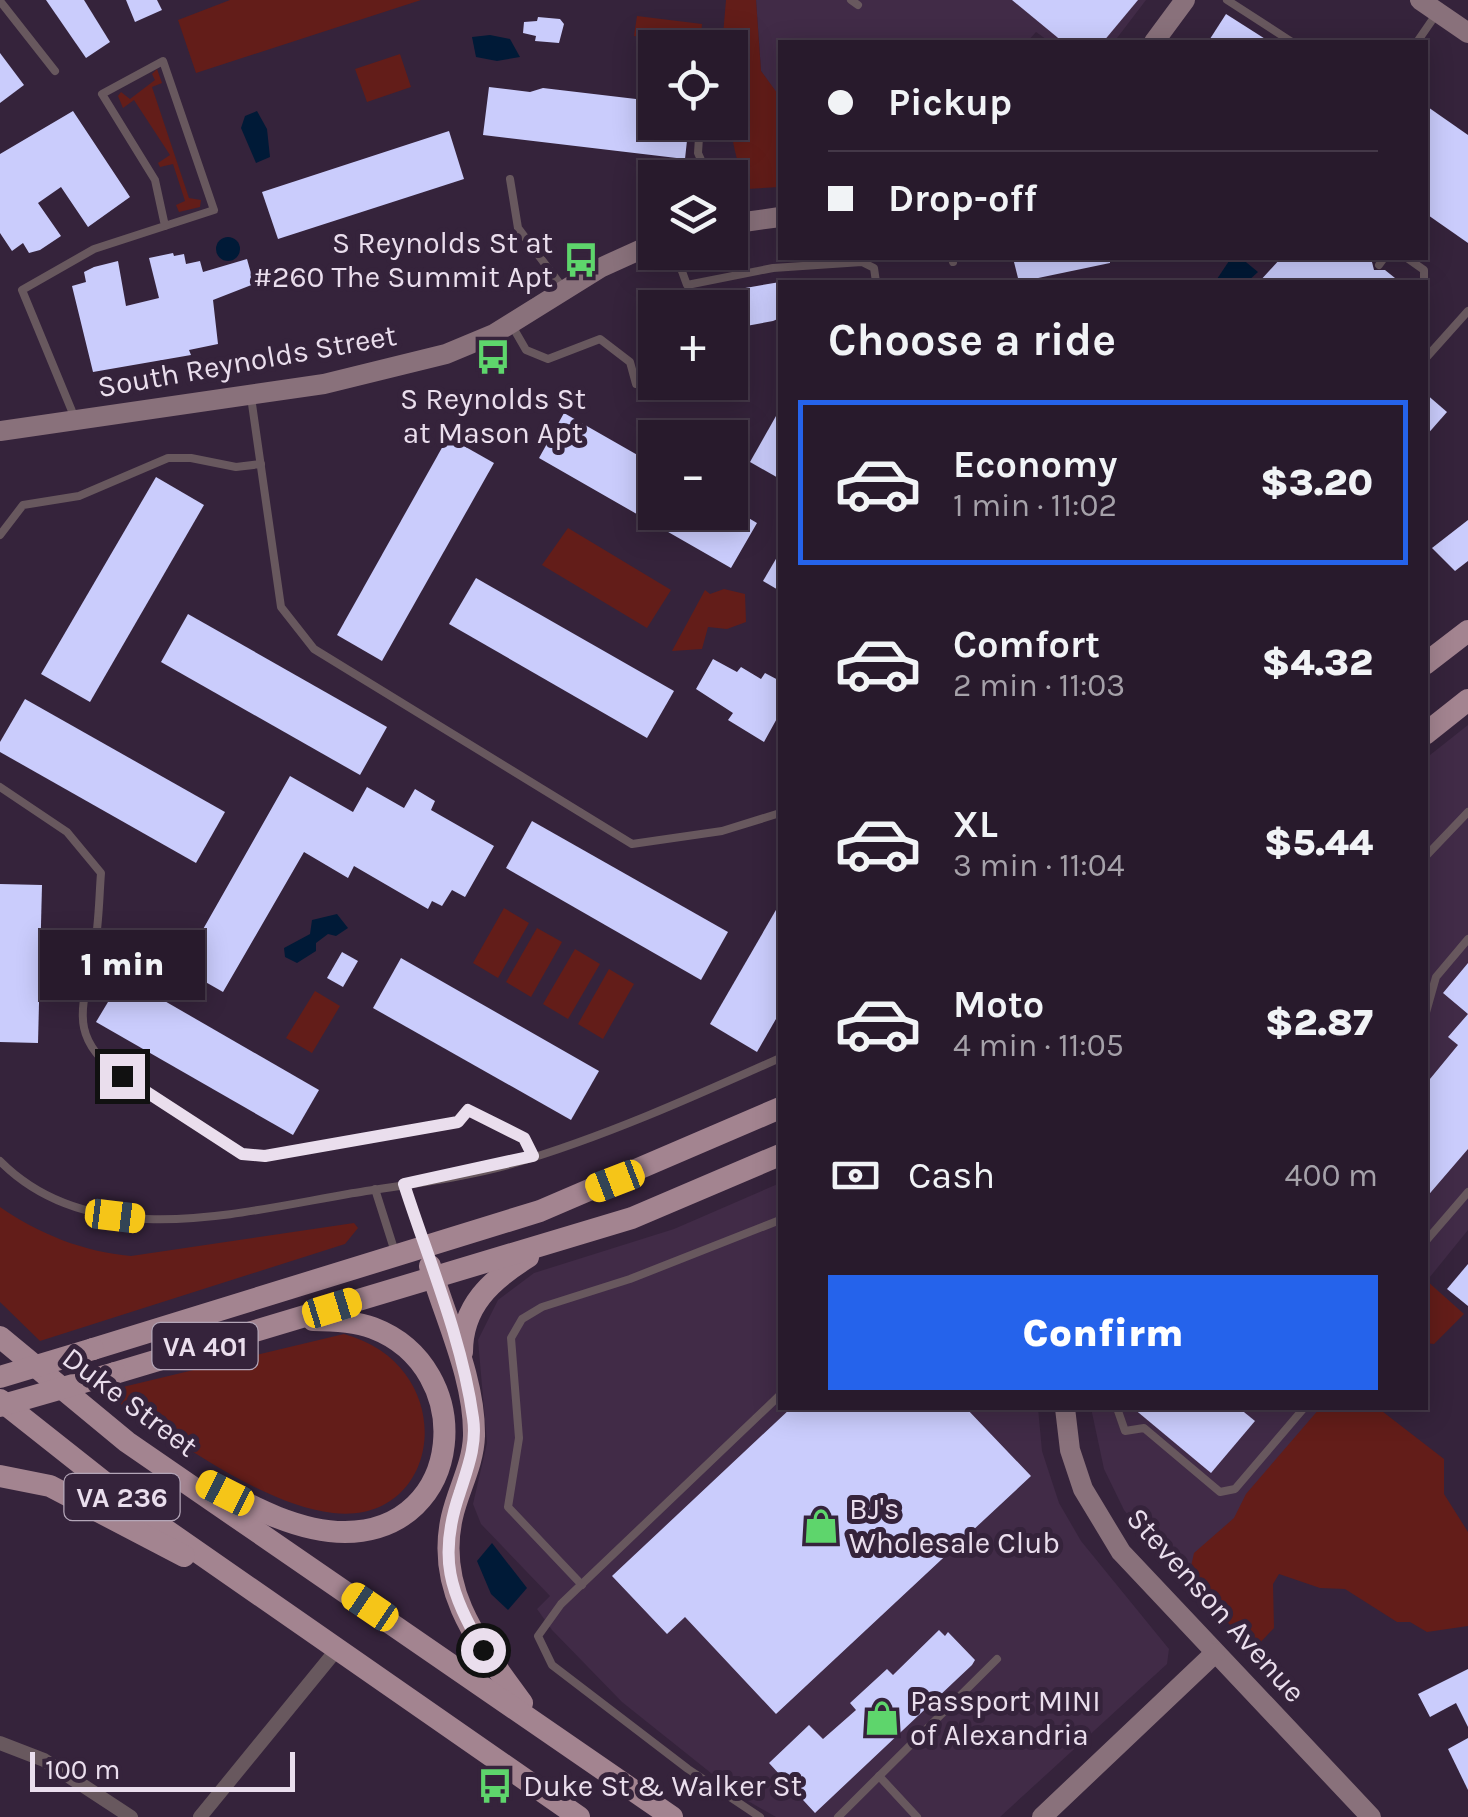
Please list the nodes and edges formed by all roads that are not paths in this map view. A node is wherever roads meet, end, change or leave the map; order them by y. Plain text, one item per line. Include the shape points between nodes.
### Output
1 (0, 0) edge
2 (1185, 0) edge
3 (1227, 0) edge
4 (1429, 6) edge
5 (1468, 33) edge
6 (1155, 40) edge
7 (1289, 40) edge
8 (1418, 40) edge
9 (55, 72) dead end
10 (510, 178) dead end
11 (778, 217) edge
12 (748, 221) edge
13 (165, 226) junction
14 (638, 252) edge
15 (1409, 260) edge
16 (838, 264) junction
17 (682, 270) edge
18 (838, 276) dead end
19 (876, 280) edge
20 (1424, 280) edge
21 (687, 285) junction
22 (688, 290) edge
23 (565, 291) junction
24 (1468, 310) edge
25 (510, 324) junction
26 (1428, 357) edge
27 (636, 384) dead end
28 (251, 394) junction
29 (76, 420) junction
30 (0, 430) edge
31 (260, 464) junction
32 (0, 535) edge
33 (1468, 631) edge
34 (1428, 662) edge
35 (1468, 700) edge
36 (1428, 732) edge
37 (0, 788) edge
38 (1468, 812) edge
39 (778, 815) edge
40 (1428, 852) edge
41 (1468, 940) edge
42 (1428, 1006) edge
43 (778, 1059) edge
44 (778, 1109) edge
45 (533, 1156) junction
46 (778, 1156) edge
47 (0, 1161) edge
48 (404, 1184) junction
49 (375, 1190) junction
50 (1468, 1192) edge
51 (778, 1221) edge
52 (1428, 1239) edge
53 (552, 1242) junction
54 (424, 1246) junction
55 (396, 1256) junction
56 (434, 1276) junction
57 (405, 1285) junction
58 (295, 1319) junction
59 (0, 1338) edge
60 (464, 1374) junction
61 (0, 1377) edge
62 (778, 1397) edge
63 (0, 1403) edge
64 (1065, 1410) edge
65 (1118, 1410) edge
66 (1302, 1410) edge
67 (128, 1442) junction
68 (0, 1476) edge
69 (582, 1585) junction
70 (249, 1588) junction
71 (338, 1648) junction
72 (1215, 1653) junction
73 (998, 1660) dead end
74 (533, 1718) junction
75 (0, 1743) edge
76 (879, 1776) junction
77 (131, 1817) edge
78 (200, 1817) edge
79 (579, 1817) edge
80 (672, 1817) edge
81 (760, 1817) edge
82 (838, 1817) edge
83 (917, 1817) edge
84 (1042, 1817) edge
85 (1370, 1817) edge

1 - 9 lane
2 - 6 street
3 - 7 lane
4 - 5 street
4 - 8 lane
10 - 23 lane via 518,228
11 - 12 street
13 - 13 lane via 155,180 102,94 163,61 214,210
13 - 29 lane via 94,249 22,290
14 - 23 street, South Reynolds Street
15 - 20 lane via 1424,270
16 - 18 lane
16 - 19 lane via 867,262
16 - 21 lane
17 - 21 lane
21 - 22 lane
23 - 25 street, South Reynolds Street
24 - 26 lane
25 - 27 lane via 526,350 548,358 600,339 630,362
25 - 28 street, South Reynolds Street via 446,354 378,374
28 - 29 street, South Reynolds Street
28 - 31 lane
29 - 30 street, South Reynolds Street
31 - 32 lane via 236,468 168,458 79,496 23,505
31 - 39 lane via 281,607 314,649 632,844 717,832
33 - 34 main road
35 - 36 main road
37 - 45 lane via 67,832 101,873 81,1017 108,1065 122,1076 242,1154 265,1156 458,1122 468,1110 524,1138
38 - 40 lane
41 - 42 lane via 1436,978
43 - 45 lane
44 - 54 main road, VA 401 via 540,1211
45 - 48 lane
46 - 53 main road, VA 401 via 678,1201
47 - 49 lane via 56,1197 144,1219 202,1218
48 - 49 lane
48 - 54 lane
49 - 55 lane
50 - 52 lane
51 - 69 lane via 542,1307 516,1329 510,1346 519,1438 508,1507
53 - 56 main road, VA 401
53 - 60 main road via 480,1295 463,1334
54 - 55 main road, VA 401
54 - 56 main road
55 - 57 main road
55 - 61 main road, VA 401, bridge
56 - 57 main road, VA 401
56 - 60 main road
57 - 58 main road, VA 401
58 - 63 main road, VA 401, bridge
58 - 67 main road via 372,1328 403,1346 428,1374 440,1398 445,1446 430,1486 404,1515 362,1531 310,1528
59 - 67 main road, Duke Street / VA 236
60 - 74 main road via 474,1440 448,1533 449,1580 483,1650
62 - 69 lane
63 - 70 main road, VA 236
64 - 72 street, Stevenson Avenue via 1076,1470 1104,1528
65 - 66 lane via 1124,1430 1144,1428 1220,1492 1235,1489
67 - 74 main road, Duke Street / VA 236
68 - 70 main road via 50,1486
69 - 81 lane via 538,1636 552,1665
70 - 71 main road, VA 236
71 - 78 street
71 - 79 main road, VA 236
72 - 84 street
72 - 85 street, Stevenson Avenue
73 - 76 lane
74 - 80 main road, Duke Street / VA 236
75 - 77 street via 44,1760
76 - 82 lane
76 - 83 lane

